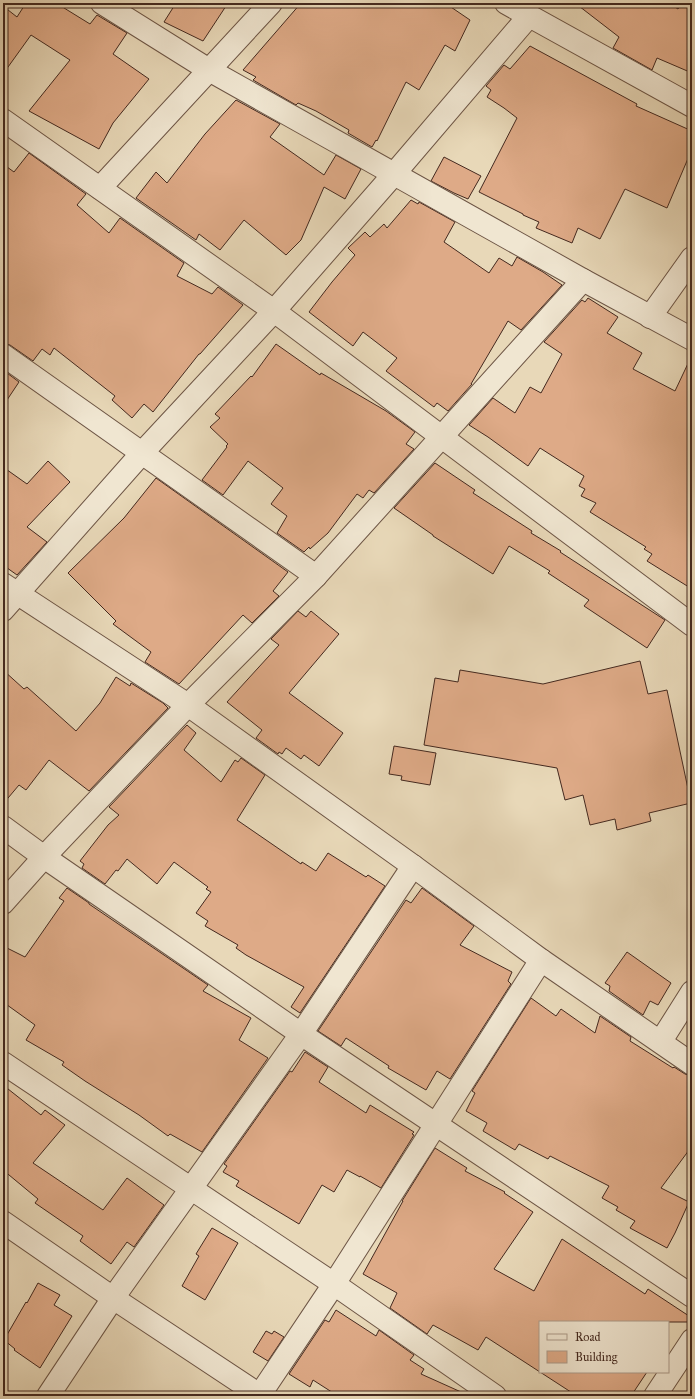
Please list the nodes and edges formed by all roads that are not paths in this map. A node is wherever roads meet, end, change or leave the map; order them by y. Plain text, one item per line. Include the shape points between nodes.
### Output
1 (102, 3) edge
2 (271, 3) edge
3 (506, 3) edge
4 (529, 16) junction
5 (209, 70) junction
6 (692, 106) edge
7 (3, 120) edge
8 (394, 174) junction
9 (100, 188) junction
10 (692, 258) edge
11 (583, 280) junction
12 (274, 311) junction
13 (650, 317) junction
14 (692, 339) edge
15 (3, 355) edge
16 (442, 437) junction
17 (142, 453) junction
18 (316, 576) junction
19 (10, 589) edge
20 (3, 610) edge
21 (692, 625) edge
22 (188, 705) junction
23 (3, 827) edge
24 (44, 857) junction
25 (413, 866) junction
26 (3, 902) edge
27 (541, 960) junction
28 (692, 992) edge
29 (301, 1034) junction
30 (661, 1041) junction
31 (3, 1063) edge
32 (692, 1064) edge
33 (435, 1124) junction
34 (190, 1188) junction
35 (3, 1222) edge
36 (334, 1284) junction
37 (692, 1296) edge
38 (113, 1298) junction
39 (692, 1340) edge
40 (48, 1396) edge
41 (260, 1396) edge
42 (495, 1396) edge
43 (655, 1396) edge

1 - 5 street
2 - 5 street
3 - 4 street
4 - 6 street
4 - 8 street
5 - 8 street
5 - 9 street
7 - 9 street
8 - 11 street
8 - 12 street
9 - 12 street
10 - 13 street
11 - 13 street
11 - 16 street
12 - 16 street
12 - 17 street
13 - 14 street
15 - 17 street
16 - 18 street
16 - 21 street
17 - 18 street
17 - 19 street
18 - 22 street
19 - 20 street
19 - 22 street
22 - 24 street
22 - 25 street
23 - 24 street
24 - 26 street
24 - 29 street
25 - 27 street
25 - 29 street
27 - 30 street
27 - 33 street
28 - 30 street
29 - 33 street
29 - 34 street
30 - 32 street
31 - 34 street
33 - 36 street
33 - 37 street
34 - 36 street
34 - 38 street
35 - 38 street
36 - 41 street
36 - 42 street
38 - 40 street
38 - 41 street
39 - 43 street

